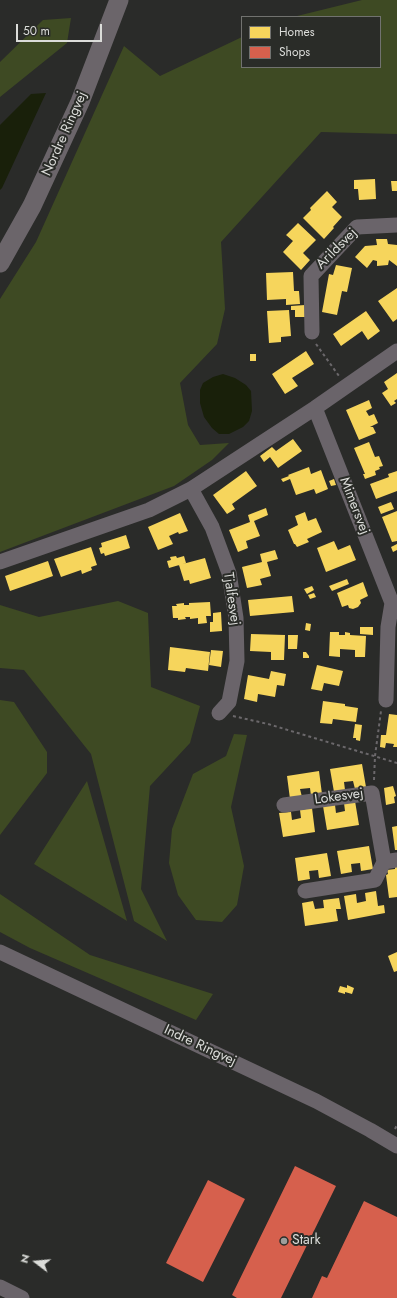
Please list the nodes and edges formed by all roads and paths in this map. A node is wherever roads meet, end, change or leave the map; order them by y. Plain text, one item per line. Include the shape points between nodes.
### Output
1 (119, 0) edge
2 (397, 225) edge
3 (0, 263) edge
4 (312, 332) joint
5 (397, 351) edge
6 (346, 387) junction
7 (316, 408) junction
8 (191, 489) junction
9 (0, 562) edge
10 (395, 604) edge
11 (386, 700) joint
12 (219, 713) joint
13 (375, 756) junction
14 (397, 763) edge
15 (372, 793) junction
16 (284, 805) dead end
17 (390, 861) edge
18 (306, 891) dead end
19 (0, 952) edge
20 (397, 1125) edge
21 (395, 1129) dead end
22 (397, 1146) edge
23 (0, 1287) edge
24 (22, 1298) edge

1 - 3 main road, Nordre Ringvej via 80,102 32,206
2 - 4 street, Arildsvej via 358,227 311,276
4 - 6 path via 314,341
5 - 6 street
6 - 7 street
7 - 8 street
7 - 10 street, Mimersvej
8 - 9 street via 149,510
8 - 12 street, Tjalfesvej via 212,527 229,573 236,618 237,661 229,702
10 - 11 street, Mimersvej via 388,627
11 - 13 path via 382,703
12 - 13 path via 268,724
13 - 14 path
13 - 15 path
15 - 16 street, Lokesvej
15 - 17 street, Lokesvej
17 - 18 street, Lokesvej via 375,880
19 - 22 street, Indre Ringvej via 316,1101
20 - 21 path
23 - 24 street

